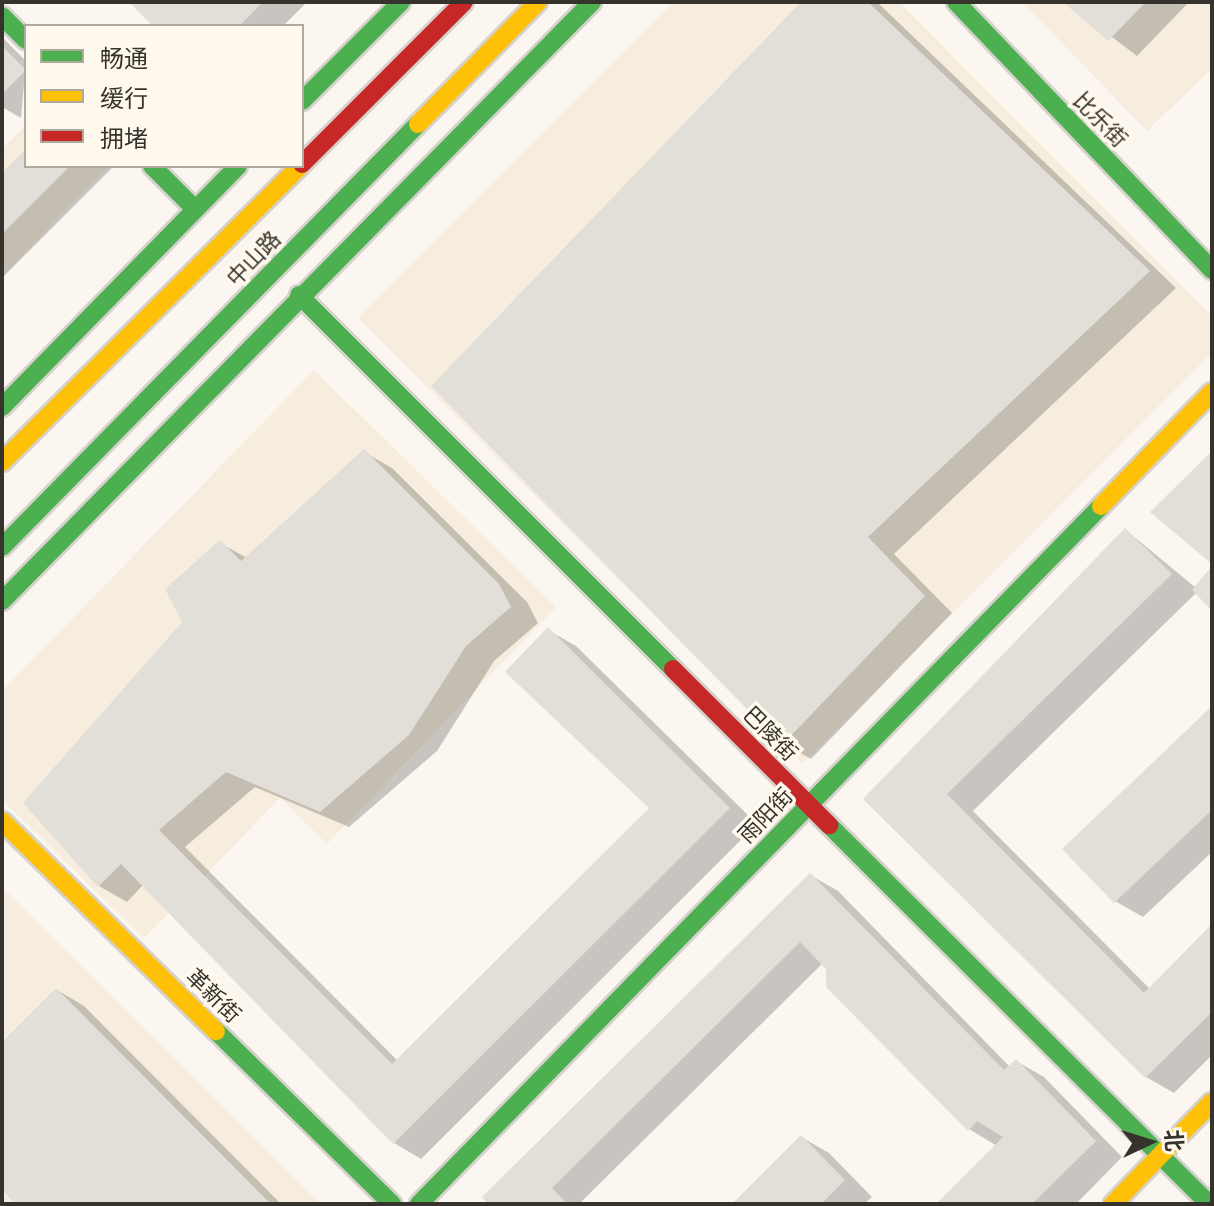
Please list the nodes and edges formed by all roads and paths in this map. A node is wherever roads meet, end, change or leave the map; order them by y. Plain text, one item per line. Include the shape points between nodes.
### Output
1 (401, 2) edge
2 (464, 2) edge
3 (538, 2) edge
4 (592, 2) edge
5 (956, 2) edge
6 (2, 16) edge
7 (24, 38) edge
8 (304, 99) edge
9 (304, 162) edge
10 (154, 168) edge
11 (236, 168) edge
12 (298, 168) edge
13 (195, 209) junction
14 (1212, 270) edge
15 (299, 295) junction
16 (1212, 392) edge
17 (2, 407) edge
18 (2, 462) edge
19 (2, 547) edge
20 (2, 601) edge
21 (809, 805) junction
22 (2, 821) edge
23 (1212, 1102) edge
24 (1161, 1157) junction
25 (392, 1204) edge
26 (419, 1204) edge
27 (1113, 1204) edge
28 (1209, 1204) edge

1 - 8 main road
2 - 9 main road, 中山路
3 - 19 main road, 中山路
4 - 15 main road
5 - 14 main road, 比乐街
6 - 7 main road
10 - 13 main road
11 - 13 main road
12 - 18 main road, 中山路
13 - 17 main road
15 - 20 main road
15 - 21 main road, 巴陵街
16 - 21 main road, 雨阳街
21 - 24 main road, 巴陵街
21 - 26 main road, 雨阳街
22 - 25 main road, 革新街
23 - 24 main road
24 - 27 main road
24 - 28 main road, 巴陵街

